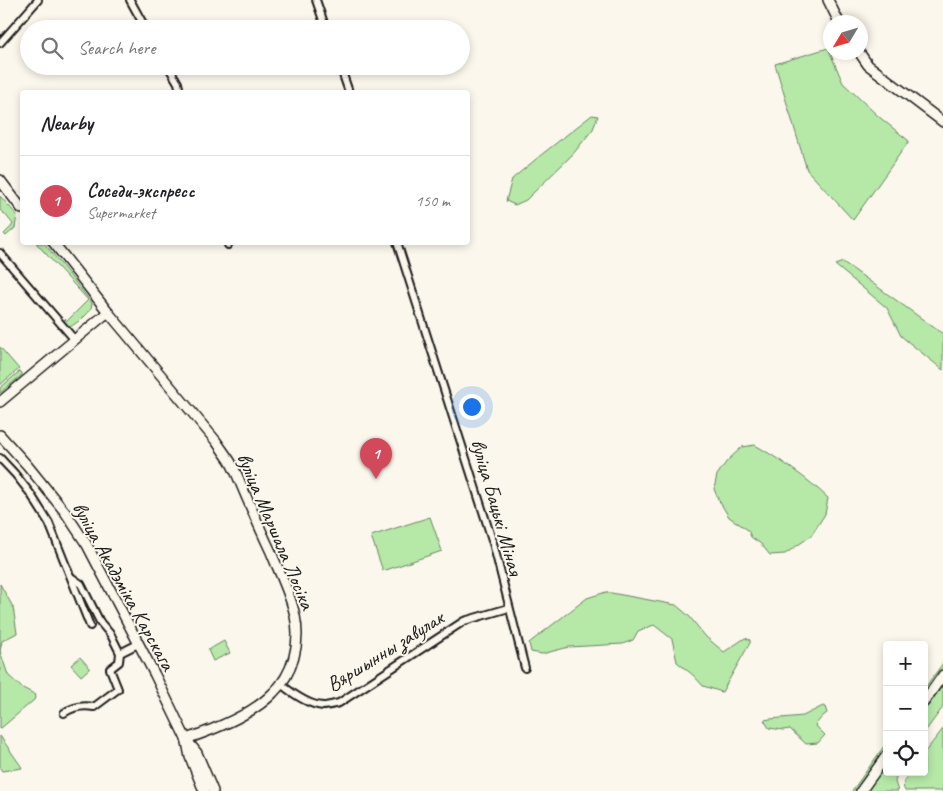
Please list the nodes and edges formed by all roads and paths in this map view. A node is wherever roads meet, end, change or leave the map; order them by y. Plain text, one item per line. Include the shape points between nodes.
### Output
1 (38, 0) edge
2 (130, 0) edge
3 (316, 0) edge
4 (828, 0) edge
5 (836, 15) edge
6 (141, 20) edge
7 (323, 20) edge
8 (0, 42) edge
9 (865, 60) edge
10 (173, 75) edge
11 (343, 75) edge
12 (180, 90) edge
13 (348, 90) edge
14 (943, 122) edge
15 (0, 176) edge
16 (0, 180) edge
17 (20, 201) edge
18 (20, 206) edge
19 (54, 245) edge
20 (399, 245) edge
21 (0, 253) edge
22 (108, 312) junction
23 (74, 339) junction
24 (0, 402) edge
25 (0, 435) edge
26 (0, 458) edge
27 (72, 577) junction
28 (509, 608) junction
29 (90, 626) dead end
30 (138, 644) junction
31 (120, 652) junction
32 (525, 668) dead end
33 (943, 675) edge
34 (281, 684) junction
35 (928, 696) edge
36 (64, 713) dead end
37 (186, 740) junction
38 (883, 761) edge
39 (204, 791) edge
40 (213, 791) edge
41 (861, 791) edge

1 - 8 street
2 - 6 street
3 - 7 street
4 - 5 main road
9 - 14 main road
10 - 12 street
11 - 13 street
15 - 17 main road
16 - 18 main road
19 - 22 main road, вуліца Маршала Лосіка
20 - 28 street, вуліца Бацькі Міная via 493,543
21 - 23 street
22 - 23 main road
22 - 34 main road, вуліца Маршала Лосіка via 197,417 237,475 295,615 294,656
23 - 24 main road
25 - 30 main road, вуліца Акадэміка Карскага via 66,512
26 - 27 street via 30,493 46,518
27 - 29 street
27 - 31 street via 81,584
28 - 32 street, вуліца Бацькі Міная
28 - 34 street, Вяршынны завулак via 464,621 339,703 324,706 310,703
30 - 31 street
30 - 37 main road, вуліца Акадэміка Карскага
31 - 36 street via 119,662 110,669 118,690 94,707 83,705
33 - 35 main road
34 - 37 main road, вуліца Маршала Лосіка via 253,709
37 - 39 main road
37 - 40 main road via 197,753
38 - 41 main road

